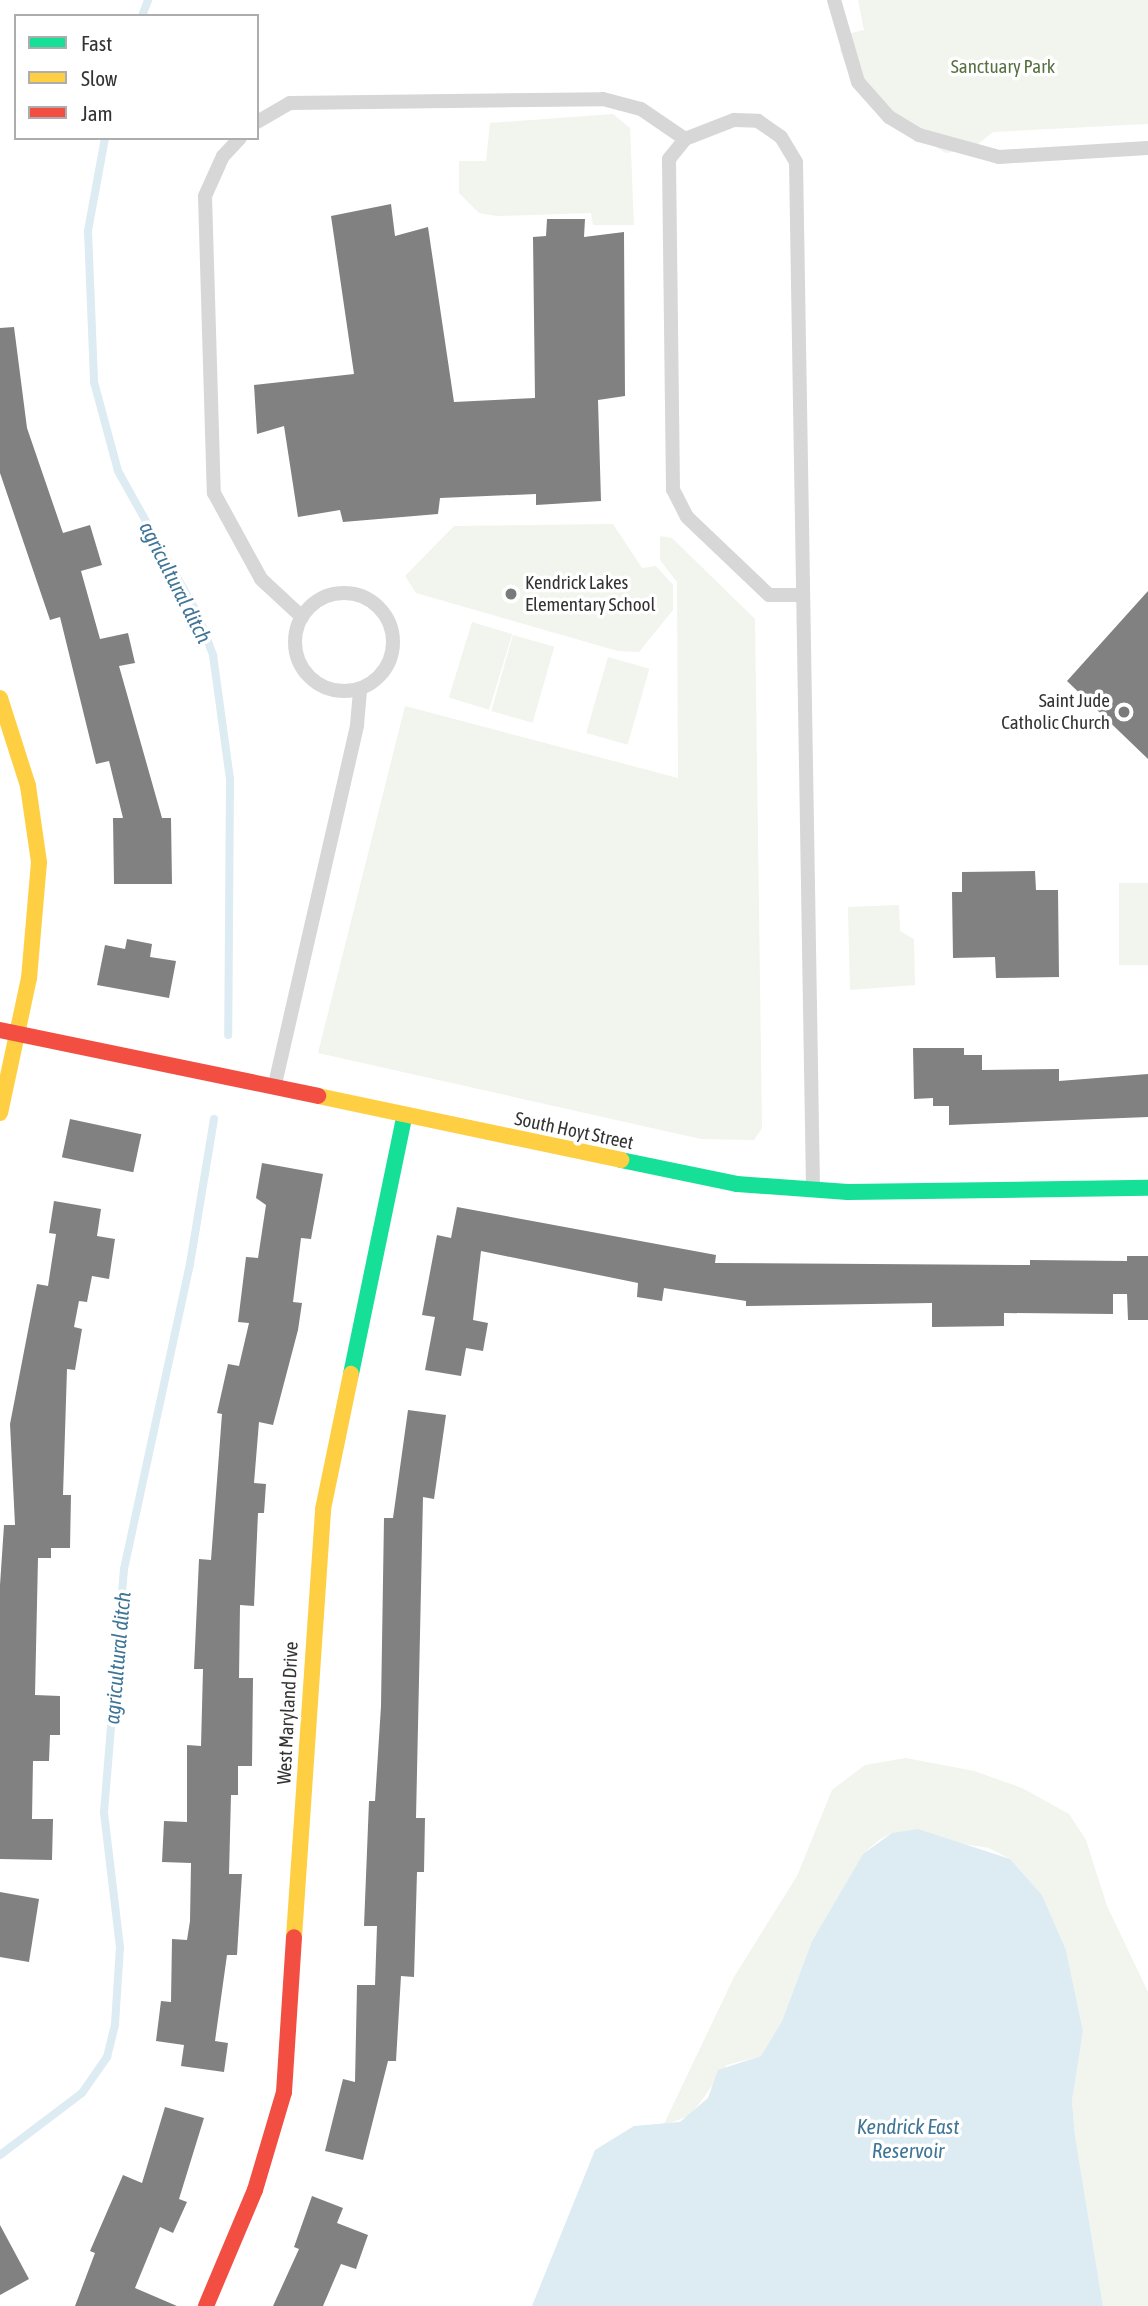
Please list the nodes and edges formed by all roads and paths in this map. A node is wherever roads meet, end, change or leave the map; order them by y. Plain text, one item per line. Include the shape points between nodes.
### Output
1 (834, 0) edge
2 (259, 121) edge
3 (685, 139) junction
4 (238, 140) edge
5 (1148, 148) edge
6 (803, 595) junction
7 (302, 617) junction
8 (360, 689) junction
9 (0, 698) edge
10 (0, 1030) edge
11 (18, 1034) junction
12 (274, 1089) junction
13 (0, 1113) edge
14 (404, 1117) junction
15 (1148, 1188) edge
16 (813, 1191) junction
17 (206, 2306) edge

1 - 5 lane via 858,82 889,117 919,135 999,157
2 - 3 lane via 290,103 603,99 641,109
3 - 6 lane via 669,159 673,489 687,517 769,595
3 - 6 lane via 709,125 758,121 781,137 796,162
4 - 7 lane via 223,156 205,196 214,493 261,579
6 - 16 lane
7 - 8 lane via 295,638 303,670 328,689
7 - 8 lane via 321,598 337,593 361,597 381,610 389,624 391,655 385,670
8 - 12 lane via 357,725
9 - 11 street via 28,786 39,862 35,935
10 - 11 street, South Hoyt Street
11 - 12 street, South Hoyt Street
11 - 13 street
12 - 14 street, South Hoyt Street
14 - 16 street, South Hoyt Street via 687,1176
14 - 17 street, West Maryland Drive via 323,1509 284,2092 262,2171
15 - 16 street, South Hoyt Street

